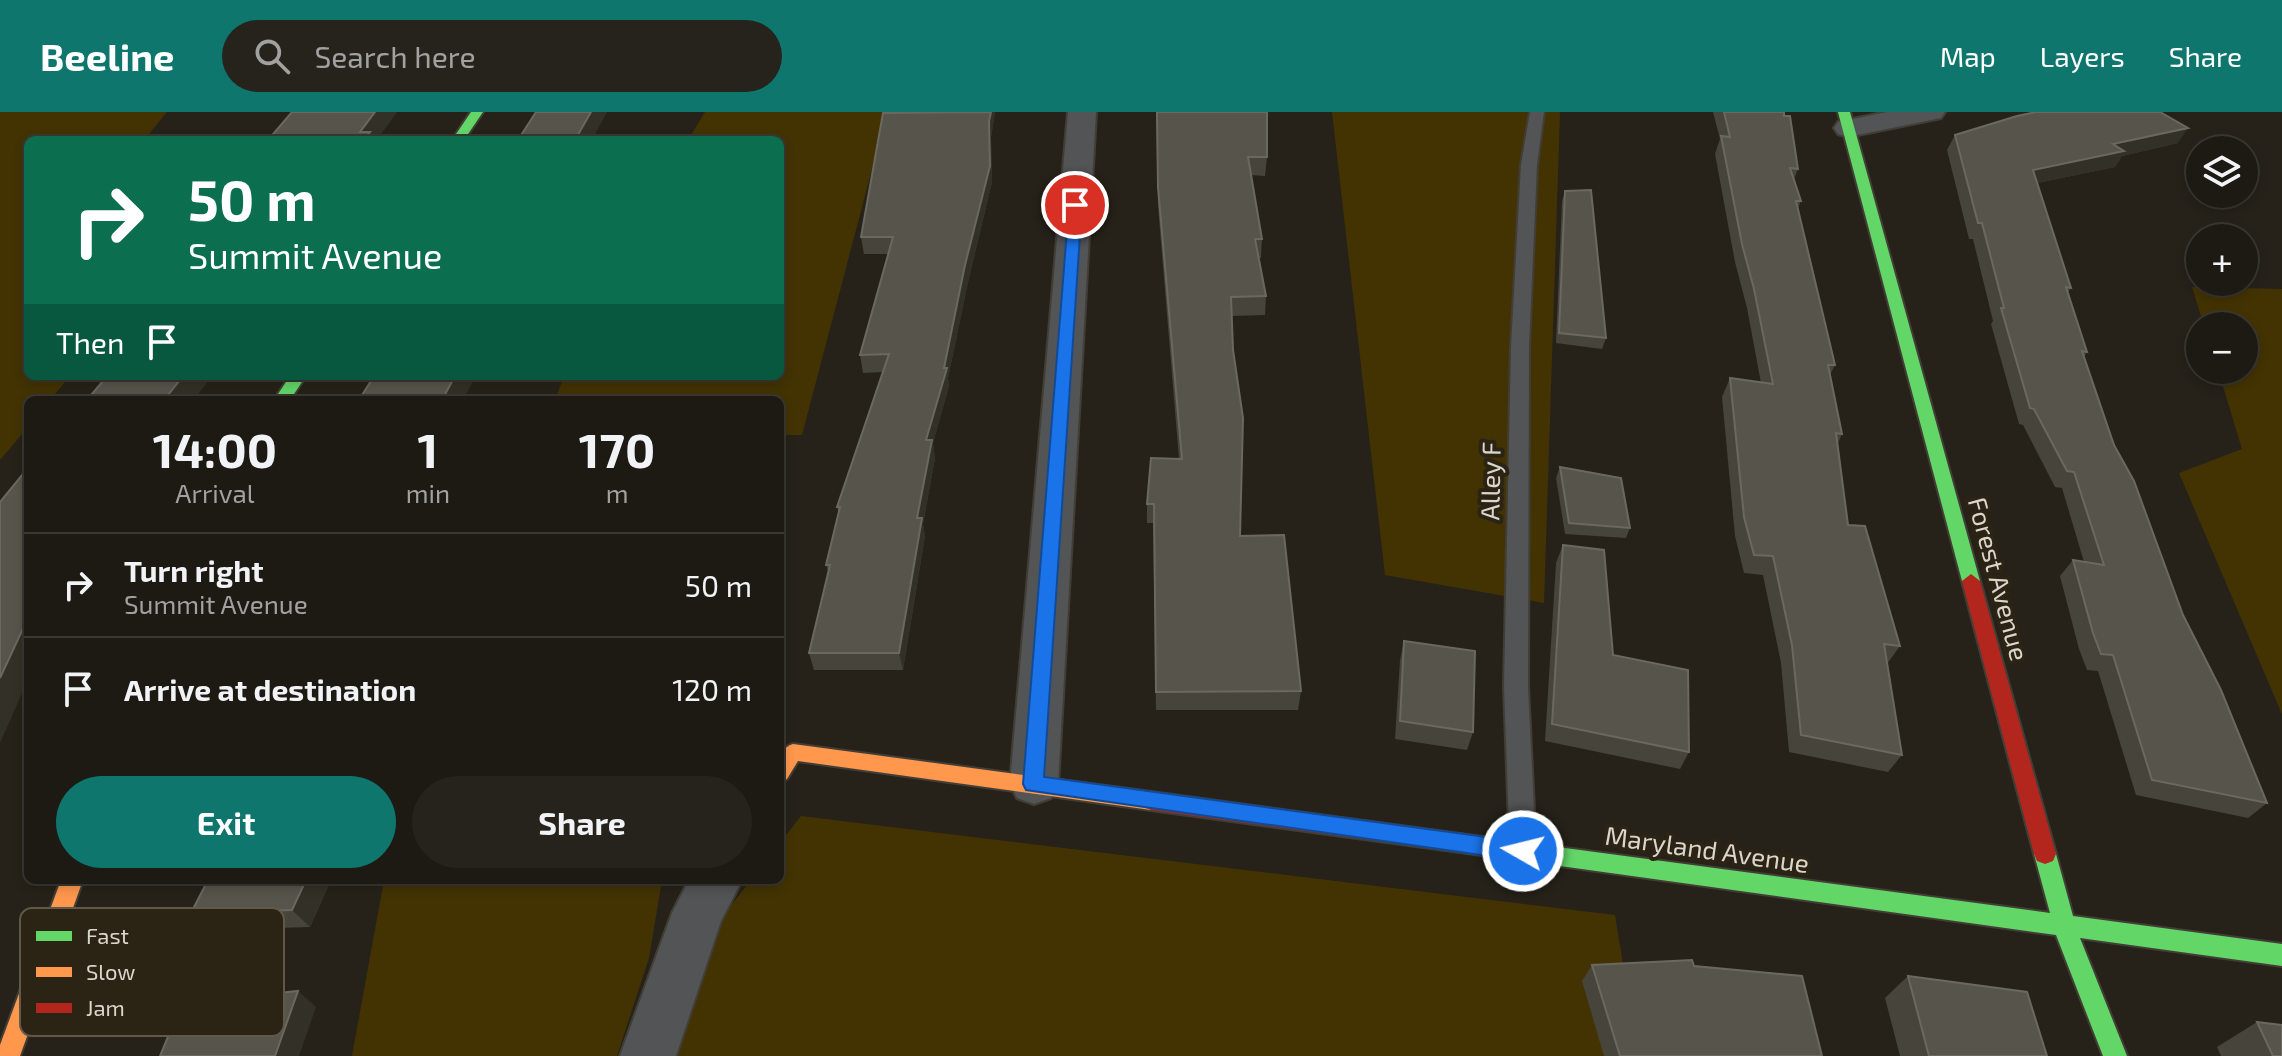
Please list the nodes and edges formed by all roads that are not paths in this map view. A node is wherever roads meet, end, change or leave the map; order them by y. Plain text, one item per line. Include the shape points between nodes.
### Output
1 (477, 112) edge
2 (1082, 112) edge
3 (1537, 112) edge
4 (1931, 112) edge
5 (1846, 120) edge
6 (461, 136) edge
7 (784, 767) edge
8 (1034, 784) junction
9 (1523, 851) junction
10 (71, 884) edge
11 (715, 884) edge
12 (62, 908) edge
13 (2064, 925) junction
14 (2282, 955) edge
15 (20, 1023) edge
16 (8, 1056) edge
17 (648, 1056) edge
18 (2115, 1056) edge

1 - 6 street
2 - 8 street
3 - 9 lane, Alley F via 1529,165 1520,347 1516,687
4 - 5 street
5 - 13 street, Forest Avenue
7 - 8 street, Maryland Avenue via 793,752
8 - 9 street, Maryland Avenue
9 - 13 street, Maryland Avenue
10 - 12 street
11 - 17 street via 698,913
13 - 14 street, Maryland Avenue
13 - 18 street, Forest Avenue
15 - 16 street

